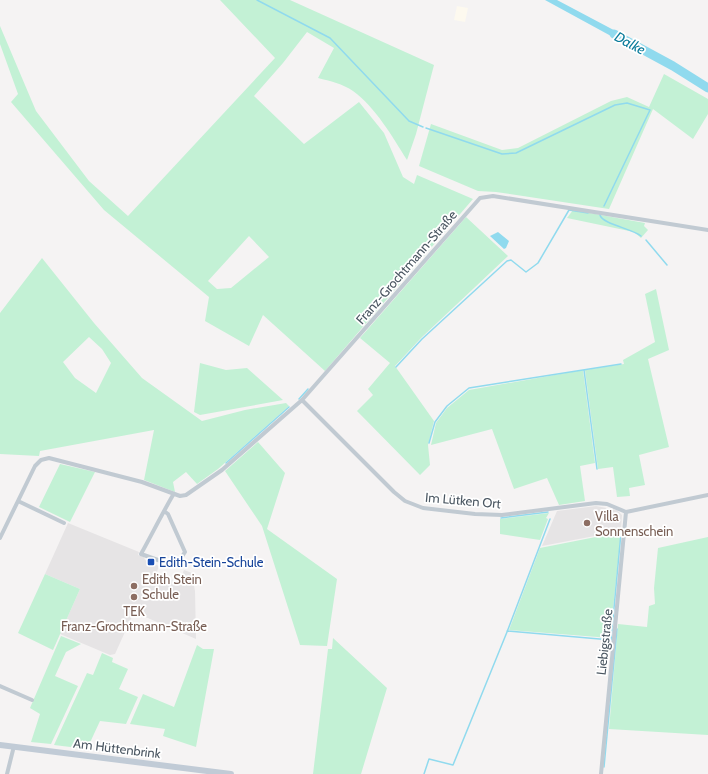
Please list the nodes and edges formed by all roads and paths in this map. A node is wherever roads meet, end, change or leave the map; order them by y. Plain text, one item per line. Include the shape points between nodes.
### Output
1 (708, 230) edge
2 (302, 400) junction
3 (173, 495) junction
4 (708, 495) edge
5 (18, 501) junction
6 (164, 511) junction
7 (626, 512) junction
8 (64, 523) dead end
9 (0, 538) edge
10 (0, 686) edge
11 (32, 700) dead end
12 (0, 744) edge
13 (14, 746) junction
14 (194, 772) edge
15 (7, 774) edge
16 (231, 774) edge
17 (601, 774) edge

1 - 2 street, Franz-Grochtmann-Straße via 522,200 493,196 480,198
2 - 3 street, Franz-Grochtmann-Straße via 222,470 186,495
2 - 7 street, Im Lütken Ort via 394,492 414,505 502,515 596,503 607,504
3 - 5 street via 142,482 45,458 35,466
3 - 6 street
4 - 7 street
5 - 8 street
5 - 9 street
6 - 6 street via 142,554 172,565 179,561 185,552 168,514
7 - 17 street, Liebigstraße
10 - 11 street
12 - 13 street, Am Hüttenbrink
13 - 14 street, Am Hüttenbrink
13 - 15 street
14 - 16 street, Am Hüttenbrink

